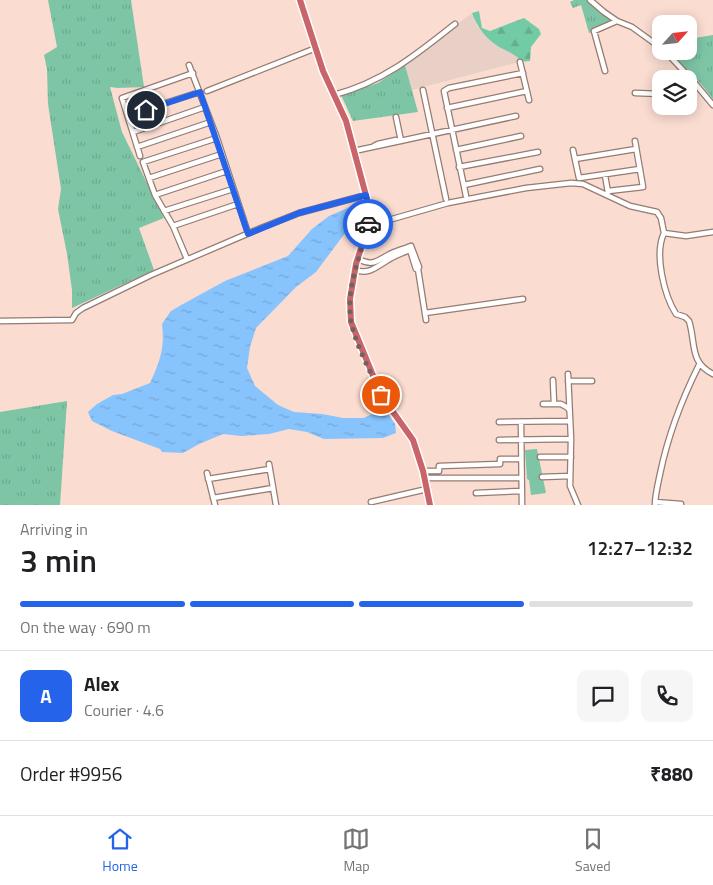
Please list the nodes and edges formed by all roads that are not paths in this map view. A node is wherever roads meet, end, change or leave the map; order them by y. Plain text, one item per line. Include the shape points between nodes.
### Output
1 (300, 0) edge
2 (590, 0) edge
3 (617, 21) junction
4 (455, 24) dead end
5 (652, 41) edge
6 (316, 48) junction
7 (673, 60) edge
8 (520, 62) dead end
9 (189, 65) dead end
10 (681, 70) edge
11 (605, 71) dead end
12 (192, 73) junction
13 (523, 73) junction
14 (697, 88) edge
15 (422, 90) dead end
16 (526, 90) junction
17 (207, 91) dead end
18 (200, 92) junction
19 (635, 93) dead end
20 (652, 94) edge
21 (334, 95) junction
22 (529, 100) dead end
23 (713, 105) edge
24 (206, 107) junction
25 (447, 108) junction
26 (128, 116) junction
27 (516, 116) dead end
28 (396, 117) dead end
29 (211, 122) junction
30 (452, 130) junction
31 (132, 132) junction
32 (433, 134) junction
33 (521, 136) dead end
34 (217, 138) junction
35 (400, 141) junction
36 (635, 141) dead end
37 (138, 147) junction
38 (636, 148) junction
39 (456, 150) junction
40 (573, 150) dead end
41 (354, 151) junction
42 (538, 152) dead end
43 (222, 154) junction
44 (140, 156) dead end
45 (575, 159) junction
46 (459, 168) junction
47 (540, 169) dead end
48 (640, 169) junction
49 (228, 171) junction
50 (605, 175) junction
51 (149, 178) junction
52 (464, 186) junction
53 (233, 189) junction
54 (608, 193) junction
55 (155, 195) junction
56 (366, 195) junction
57 (466, 196) dead end
58 (446, 199) dead end
59 (238, 204) junction
60 (164, 211) junction
61 (173, 226) junction
62 (368, 226) junction
63 (713, 232) edge
64 (664, 233) junction
65 (248, 234) junction
66 (358, 259) junction
67 (187, 260) junction
68 (418, 269) junction
69 (355, 270) junction
70 (523, 299) dead end
71 (425, 313) junction
72 (426, 320) dead end
73 (0, 321) edge
74 (699, 365) junction
75 (568, 374) dead end
76 (713, 374) edge
77 (552, 380) dead end
78 (568, 381) junction
79 (592, 381) dead end
80 (543, 404) dead end
81 (554, 404) junction
82 (570, 413) junction
83 (570, 421) junction
84 (499, 422) dead end
85 (521, 422) junction
86 (499, 440) dead end
87 (571, 440) junction
88 (521, 441) junction
89 (540, 457) dead end
90 (571, 457) junction
91 (521, 459) junction
92 (207, 474) dead end
93 (424, 475) junction
94 (570, 476) junction
95 (542, 477) dead end
96 (521, 478) junction
97 (208, 479) junction
98 (273, 488) junction
99 (427, 489) junction
100 (522, 491) junction
101 (476, 493) dead end
102 (213, 498) junction
103 (371, 502) dead end
104 (655, 504) edge
105 (681, 504) edge
106 (215, 505) edge
107 (276, 505) edge
108 (430, 505) edge
109 (522, 505) edge
110 (578, 505) edge

1 - 6 highway
2 - 3 street
3 - 5 street
3 - 11 street via 594,31
4 - 21 street via 391,72
6 - 17 street
6 - 21 highway
7 - 10 street
8 - 13 street
9 - 12 street
12 - 18 street
12 - 26 street via 122,98
13 - 16 street
13 - 25 street via 445,89
14 - 23 street
15 - 32 street
16 - 22 street
16 - 25 street
18 - 24 street
18 - 26 street
19 - 20 street
21 - 41 highway via 346,121
24 - 29 street
24 - 31 street
25 - 30 street
26 - 31 street
27 - 30 street
28 - 35 street
29 - 34 street
29 - 37 street
30 - 32 street
30 - 39 street
31 - 37 street
32 - 35 street
32 - 58 street
33 - 39 street
34 - 43 street
34 - 51 street via 143,162
35 - 41 street
36 - 38 street
37 - 44 street
38 - 45 street
38 - 48 street
39 - 46 street
40 - 45 street
41 - 56 highway
42 - 46 street
43 - 49 street
43 - 51 street
45 - 50 street via 579,178
46 - 52 street
47 - 52 street
48 - 50 street
48 - 54 street via 643,186
49 - 53 street
49 - 55 street
50 - 54 street
51 - 55 street
52 - 57 street
53 - 59 street
53 - 60 street
54 - 62 street via 571,183 526,188 448,203
54 - 64 street via 630,206 657,212
55 - 60 street
56 - 62 highway
56 - 65 street via 299,213
59 - 61 street
59 - 65 street
60 - 61 street
61 - 67 street
62 - 66 highway
63 - 64 street via 686,236
64 - 74 street via 660,267 674,311 689,321
65 - 67 street
66 - 68 street via 375,263 411,246
66 - 69 highway
67 - 73 street via 83,308 72,320
68 - 69 street via 410,250 368,272
68 - 71 street
69 - 93 highway via 350,299 354,331 381,395 413,440
70 - 71 street
71 - 72 street
74 - 76 street
74 - 104 street via 672,425
75 - 78 street
77 - 81 street
78 - 79 street
78 - 82 street
80 - 81 street
81 - 82 street via 568,408
82 - 83 street
83 - 85 street
83 - 87 street
84 - 85 street
85 - 88 street
86 - 88 street
87 - 88 street
87 - 90 street
88 - 91 street
89 - 90 street
90 - 94 street
91 - 93 street via 500,459 500,464 438,466 439,470
91 - 96 street
92 - 97 street
93 - 96 street
93 - 99 highway
94 - 95 street
94 - 110 street via 570,486
96 - 100 street
97 - 98 street via 270,466
97 - 102 street
98 - 102 street
98 - 107 street
99 - 103 street
99 - 108 highway
100 - 101 street
100 - 109 street
102 - 106 street
104 - 105 street

